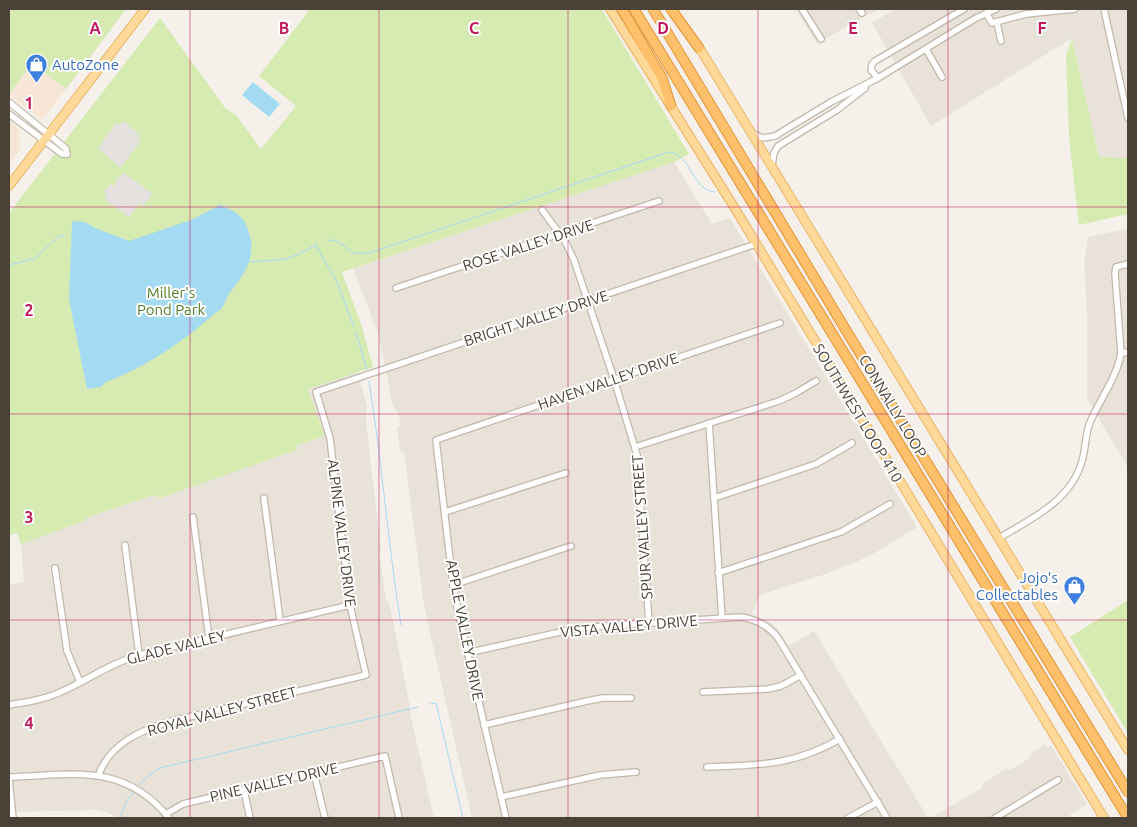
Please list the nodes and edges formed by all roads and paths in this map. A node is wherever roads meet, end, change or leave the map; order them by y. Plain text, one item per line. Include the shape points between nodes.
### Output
1 (145, 9) edge
2 (610, 9) edge
3 (622, 9) edge
4 (634, 9) edge
5 (653, 9) edge
6 (671, 9) edge
7 (675, 9) edge
8 (802, 9) edge
9 (964, 9) edge
10 (996, 9) edge
11 (1075, 9) edge
12 (1104, 9) edge
13 (986, 13) junction
14 (998, 23) junction
15 (821, 39) dead end
16 (1001, 41) dead end
17 (699, 48) junction
18 (926, 49) junction
19 (942, 76) dead end
20 (878, 78) junction
21 (9, 102) edge
22 (671, 106) junction
23 (9, 114) edge
24 (808, 116) junction
25 (1128, 118) edge
26 (813, 125) junction
27 (751, 133) junction
28 (46, 137) junction
29 (773, 167) junction
30 (9, 186) edge
31 (659, 201) dead end
32 (542, 210) dead end
33 (560, 234) junction
34 (756, 244) junction
35 (1128, 264) edge
36 (396, 288) dead end
37 (588, 301) junction
38 (780, 324) dead end
39 (1128, 352) edge
40 (1121, 353) junction
41 (614, 379) junction
42 (816, 380) dead end
43 (316, 392) joint
44 (710, 423) junction
45 (436, 440) joint
46 (852, 443) dead end
47 (636, 447) junction
48 (566, 473) dead end
49 (264, 498) dead end
50 (714, 498) junction
51 (890, 504) dead end
52 (445, 512) junction
53 (193, 516) dead end
54 (999, 538) junction
55 (125, 545) dead end
56 (571, 546) dead end
57 (55, 568) dead end
58 (718, 573) junction
59 (453, 585) junction
60 (350, 604) junction
61 (722, 618) junction
62 (280, 620) junction
63 (649, 623) junction
64 (209, 638) junction
65 (467, 653) junction
66 (139, 654) junction
67 (366, 675) joint
68 (801, 676) junction
69 (80, 682) junction
70 (703, 692) dead end
71 (631, 698) dead end
72 (9, 705) edge
73 (484, 725) junction
74 (840, 739) junction
75 (1128, 750) edge
76 (706, 768) dead end
77 (636, 772) dead end
78 (314, 773) junction
79 (98, 776) junction
80 (9, 779) edge
81 (1058, 780) dead end
82 (244, 790) junction
83 (1128, 792) edge
84 (501, 797) junction
85 (878, 802) junction
86 (168, 816) edge
87 (13, 818) edge
88 (250, 818) edge
89 (325, 818) edge
90 (399, 818) edge
91 (506, 818) edge
92 (848, 818) edge
93 (887, 818) edge
94 (995, 818) edge
95 (1104, 818) edge
96 (1128, 818) edge

1 - 28 main road
2 - 22 main road, SOUTHWEST LOOP 410
3 - 22 highway via 662,78
4 - 96 highway, CONNALLY LOOP
5 - 83 highway, CONNALLY LOOP
6 - 17 highway
7 - 17 main road
8 - 15 street
9 - 20 street via 875,61 871,70
10 - 13 street
11 - 14 street via 1026,14
12 - 25 street
13 - 14 street via 992,23
13 - 18 street
14 - 16 street
17 - 27 main road
18 - 19 street
18 - 20 street
20 - 24 street
20 - 26 street
21 - 28 street
22 - 34 main road, SOUTHWEST LOOP 410
23 - 28 street
24 - 26 street
24 - 27 street via 775,136 763,138
26 - 29 street via 775,150
27 - 29 main road
28 - 30 main road
29 - 54 main road
31 - 33 street, ROSE VALLEY DRIVE
32 - 33 street, SPUR VALLEY STREET
33 - 36 street, ROSE VALLEY DRIVE
33 - 37 street, SPUR VALLEY STREET
34 - 37 street, BRIGHT VALLEY DRIVE
34 - 95 main road, SOUTHWEST LOOP 410
35 - 40 street via 1116,267 1115,273
37 - 41 street, SPUR VALLEY STREET
37 - 43 street, BRIGHT VALLEY DRIVE
38 - 41 street, HAVEN VALLEY DRIVE
39 - 40 street
40 - 54 street via 1116,372 1090,422 1082,462 1068,488 1052,506
41 - 45 street, HAVEN VALLEY DRIVE
41 - 47 street, SPUR VALLEY STREET
42 - 44 street via 779,400
43 - 60 street, ALPINE VALLEY DRIVE via 330,438
44 - 47 street
44 - 50 street
45 - 52 street, APPLE VALLEY DRIVE
46 - 50 street via 816,464
47 - 63 street, SPUR VALLEY STREET
48 - 52 street
49 - 62 street
50 - 58 street
51 - 58 street via 841,532
52 - 59 street, APPLE VALLEY DRIVE
53 - 64 street
54 - 75 main road
55 - 66 street
56 - 59 street
57 - 69 street via 67,651
58 - 61 street
59 - 65 street, APPLE VALLEY DRIVE
60 - 62 street, GLADE VALLEY
60 - 67 street, ALPINE VALLEY DRIVE
61 - 63 street, VISTA VALLEY DRIVE
61 - 68 street, VISTA VALLEY DRIVE via 740,617 758,622 772,631
62 - 64 street, GLADE VALLEY
63 - 65 street, VISTA VALLEY DRIVE via 578,628
64 - 66 street, GLADE VALLEY
65 - 73 street, APPLE VALLEY DRIVE
66 - 69 street, GLADE VALLEY
67 - 79 street, ROYAL VALLEY STREET via 148,728 110,753
68 - 70 street via 768,689
68 - 74 street, VISTA VALLEY DRIVE
69 - 72 street, GLADE VALLEY via 48,697
71 - 73 street via 603,698
73 - 84 street, APPLE VALLEY DRIVE
74 - 76 street via 791,760
74 - 85 street, VISTA VALLEY DRIVE
77 - 84 street via 600,775
78 - 82 street, PINE VALLEY DRIVE
78 - 89 street
78 - 90 street, PINE VALLEY DRIVE via 385,756
79 - 80 street
79 - 86 street via 132,786
80 - 87 street
81 - 94 street
82 - 86 street, PINE VALLEY DRIVE via 183,804
82 - 88 street
84 - 91 street, APPLE VALLEY DRIVE
85 - 92 street
85 - 93 street, VISTA VALLEY DRIVE

